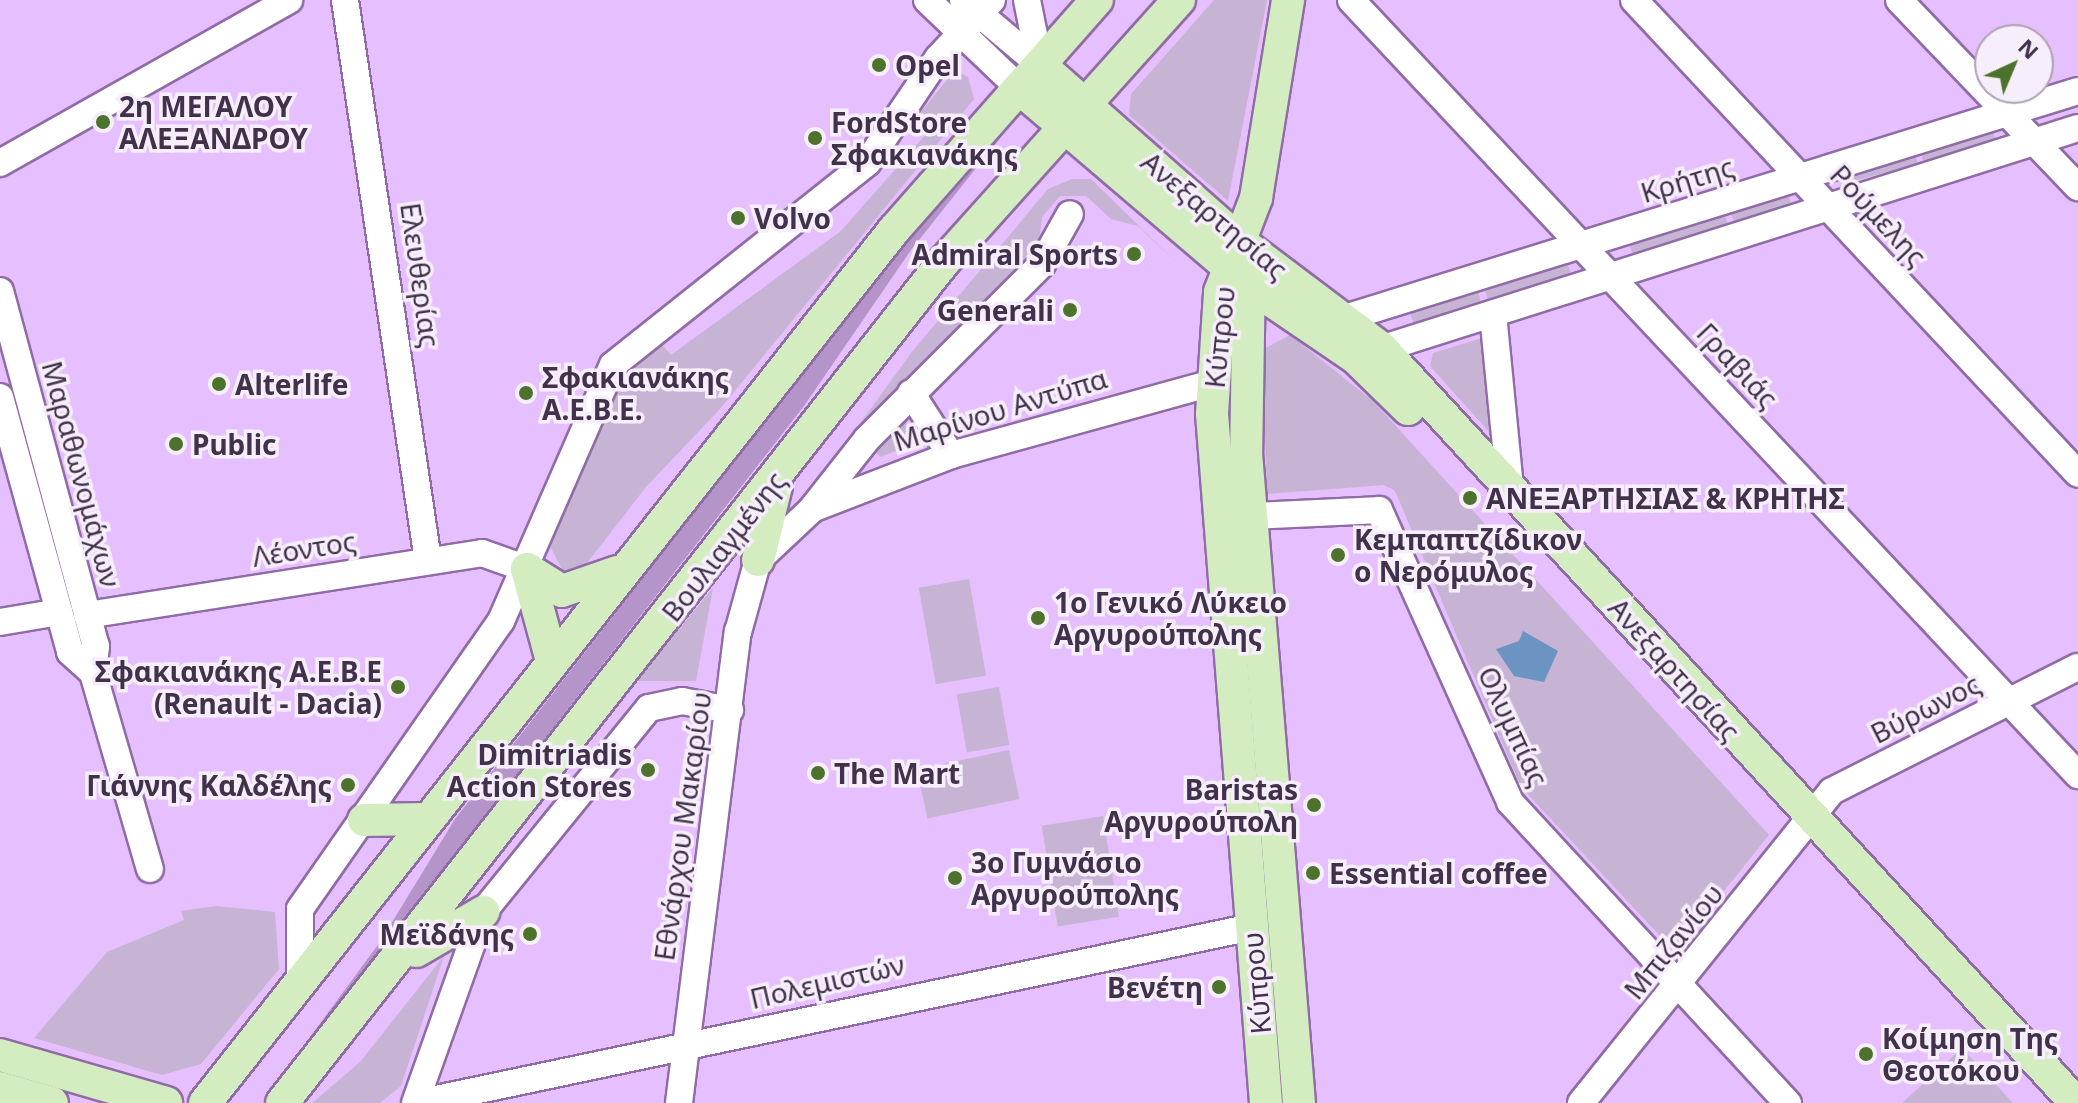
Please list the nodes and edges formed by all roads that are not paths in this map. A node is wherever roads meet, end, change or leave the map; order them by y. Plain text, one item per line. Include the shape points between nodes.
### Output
1 (289, 0) edge
2 (345, 0) edge
3 (927, 0) edge
4 (1027, 0) edge
5 (1097, 0) edge
6 (1179, 0) edge
7 (1288, 0) edge
8 (1351, 0) edge
9 (1634, 0) edge
10 (1899, 0) edge
11 (978, 5) edge
12 (959, 33) junction
13 (1029, 77) junction
14 (2078, 91) edge
15 (1086, 104) junction
16 (2007, 113) junction
17 (2078, 128) edge
18 (1063, 130) junction
19 (2035, 142) junction
20 (0, 163) edge
21 (1800, 177) junction
22 (2078, 187) edge
23 (1828, 208) junction
24 (1070, 214) dead end
25 (1582, 246) junction
26 (1235, 255) junction
27 (1611, 276) junction
28 (1253, 288) junction
29 (0, 291) edge
30 (1493, 314) junction
31 (1329, 323) junction
32 (1368, 353) junction
33 (1213, 383) junction
34 (911, 393) junction
35 (1, 405) edge
36 (951, 455) junction
37 (2078, 474) edge
38 (779, 475) junction
39 (1510, 487) junction
40 (811, 510) junction
41 (1252, 516) junction
42 (758, 560) junction
43 (428, 561) junction
44 (527, 569) junction
45 (622, 569) junction
46 (59, 612) junction
47 (87, 615) junction
48 (0, 622) edge
49 (552, 661) junction
50 (2078, 667) edge
51 (93, 673) junction
52 (2009, 701) junction
53 (730, 710) junction
54 (2078, 775) edge
55 (427, 819) junction
56 (364, 820) junction
57 (1803, 823) junction
58 (150, 869) dead end
59 (483, 912) junction
60 (1252, 927) junction
61 (402, 958) junction
62 (300, 980) junction
63 (1680, 986) junction
64 (684, 1050) junction
65 (0, 1055) edge
66 (0, 1088) edge
67 (52, 1103) edge
68 (166, 1103) edge
69 (205, 1103) edge
70 (282, 1103) edge
71 (416, 1103) edge
72 (679, 1103) edge
73 (1266, 1103) edge
74 (1299, 1103) edge
75 (1581, 1103) edge
76 (1788, 1103) edge
77 (2047, 1103) edge
78 (2076, 1103) edge

1 - 20 street
2 - 43 street, Ελευθερίας
3 - 12 street
4 - 13 street
5 - 13 main road
6 - 15 main road, Βουλιαγμένης
7 - 26 main road, Κύπρου
8 - 25 street, Γραβιάς
9 - 21 street, Ρούμελης
10 - 16 street
11 - 12 street
11 - 13 street
12 - 13 street
12 - 44 street via 867,163 613,365
13 - 15 main road, Ανεξαρτησίας
13 - 18 main road, Ανεξαρτησίας
13 - 45 main road via 894,230
14 - 16 street, Κρήτης
15 - 18 main road, Βουλιαγμένης
15 - 26 main road, Ανεξαρτησίας
16 - 19 street
16 - 21 street, Κρήτης
17 - 19 street
18 - 26 main road, Ανεξαρτησίας
18 - 38 main road, Βουλιαγμένης via 942,264
19 - 22 street
19 - 23 street
21 - 23 street, Ρούμελης
21 - 25 street, Κρήτης
23 - 27 street
23 - 37 street, Ρούμελης
24 - 34 street via 1042,264
25 - 27 street, Γραβιάς
25 - 31 street, Κρήτης
26 - 28 main road, Ανεξαρτησίας
26 - 31 main road, Ανεξαρτησίας
26 - 33 main road, Κύπρου
27 - 30 street
27 - 52 street, Γραβιάς
28 - 31 main road, Ανεξαρτησίας
28 - 41 main road, Κύπρου via 1245,413
29 - 47 street, Μαραθωνομάχων
30 - 32 street
30 - 39 street
31 - 32 main road, Ανεξαρτησίας
32 - 39 main road, Ανεξαρτησίας
32 - 57 main road, Ανεξαρτησίας
33 - 36 street, Μαρίνου Αντύπα
33 - 60 main road, Κύπρου
34 - 36 street
34 - 40 street
35 - 46 street, Μαραθωνομάχων
36 - 40 street, Μαρίνου Αντύπα
38 - 42 main road
38 - 61 main road, Βουλιαγμένης
39 - 57 main road, Ανεξαρτησίας
40 - 42 street
41 - 63 street, Ολυμπίας via 1379,510 1510,802
41 - 74 main road, Κύπρου
42 - 53 street, Εθνάρχου Μακαρίου via 740,622
43 - 44 street, Λέοντος via 492,553
43 - 47 street, Λέοντος
44 - 45 main road via 562,591
44 - 49 main road
44 - 56 street via 493,633
45 - 49 main road
46 - 48 street
46 - 51 street, Μαραθωνομάχων via 70,652
47 - 51 street, Μαραθωνομάχων via 96,646
49 - 55 main road
50 - 52 street, Βύρωνος
51 - 58 street, Μαραθωνομάχων
52 - 54 street, Γραβιάς
52 - 57 street, Βύρωνος via 1832,791
53 - 59 street via 682,701 649,708
53 - 64 street, Εθνάρχου Μακαρίου
55 - 56 main road
55 - 62 main road
56 - 62 street via 300,909
57 - 63 street, Μπιζανίου
57 - 77 main road, Ανεξαρτησίας
57 - 78 main road, Ανεξαρτησίας
59 - 61 main road
59 - 71 street
60 - 64 street, Πολεμιστών via 804,1016
60 - 73 main road, Κύπρου
61 - 70 main road, Βουλιαγμένης
62 - 69 main road
63 - 75 street, Μπιζανίου
63 - 76 street, Ολυμπίας
64 - 71 street, Πολεμιστών
64 - 72 street, Εθνάρχου Μακαρίου
65 - 68 main road
66 - 67 main road

